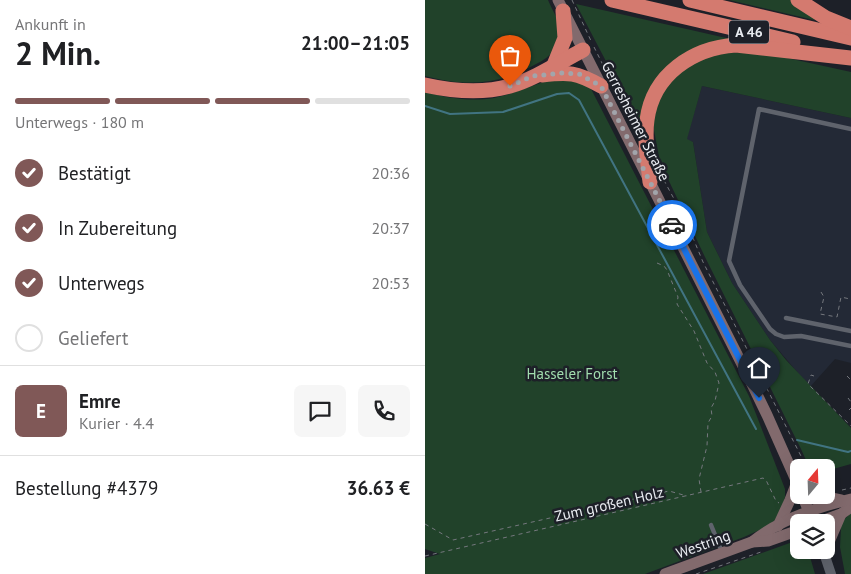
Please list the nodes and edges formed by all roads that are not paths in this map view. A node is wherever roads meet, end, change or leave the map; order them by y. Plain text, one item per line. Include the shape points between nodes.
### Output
1 (612, 0) edge
2 (690, 0) edge
3 (798, 0) edge
4 (564, 4) edge
5 (851, 28) edge
6 (851, 38) edge
7 (583, 50) junction
8 (851, 57) edge
9 (554, 65) junction
10 (533, 76) junction
11 (425, 85) edge
12 (601, 86) junction
13 (851, 129) edge
14 (650, 182) junction
15 (786, 318) dead end
16 (851, 331) edge
17 (851, 346) edge
18 (790, 466) edge
19 (835, 499) edge
20 (790, 501) edge
21 (848, 502) edge
22 (818, 514) edge
23 (841, 514) junction
24 (835, 516) edge
25 (790, 523) edge
26 (711, 525) dead end
27 (778, 526) junction
28 (835, 528) edge
29 (790, 533) edge
30 (752, 542) junction
31 (722, 553) junction
32 (827, 559) edge
33 (665, 574) edge
34 (831, 574) edge

1 - 8 highway, A 46
2 - 6 highway, A 46
3 - 5 highway via 826,18
4 - 7 main road, Gerresheimer Straße
4 - 9 highway via 565,38
7 - 9 highway
7 - 12 main road, Gerresheimer Straße
8 - 14 highway via 736,45 697,53 675,67 658,88 649,111 646,134
9 - 10 highway
10 - 11 highway via 491,90 455,90
10 - 12 highway via 572,73
12 - 14 main road, Gerresheimer Straße
13 - 17 lane via 759,109 729,261 740,284 776,334
14 - 18 main road, Gerresheimer Straße
15 - 16 lane
19 - 21 main road
20 - 27 main road
21 - 22 main road, Westring
21 - 23 main road
23 - 24 main road
23 - 28 main road
25 - 27 main road, Westring
26 - 31 lane
27 - 30 main road, Westring
29 - 30 main road, Westring via 768,541
30 - 31 main road, Westring
31 - 33 main road, Westring
32 - 34 street

